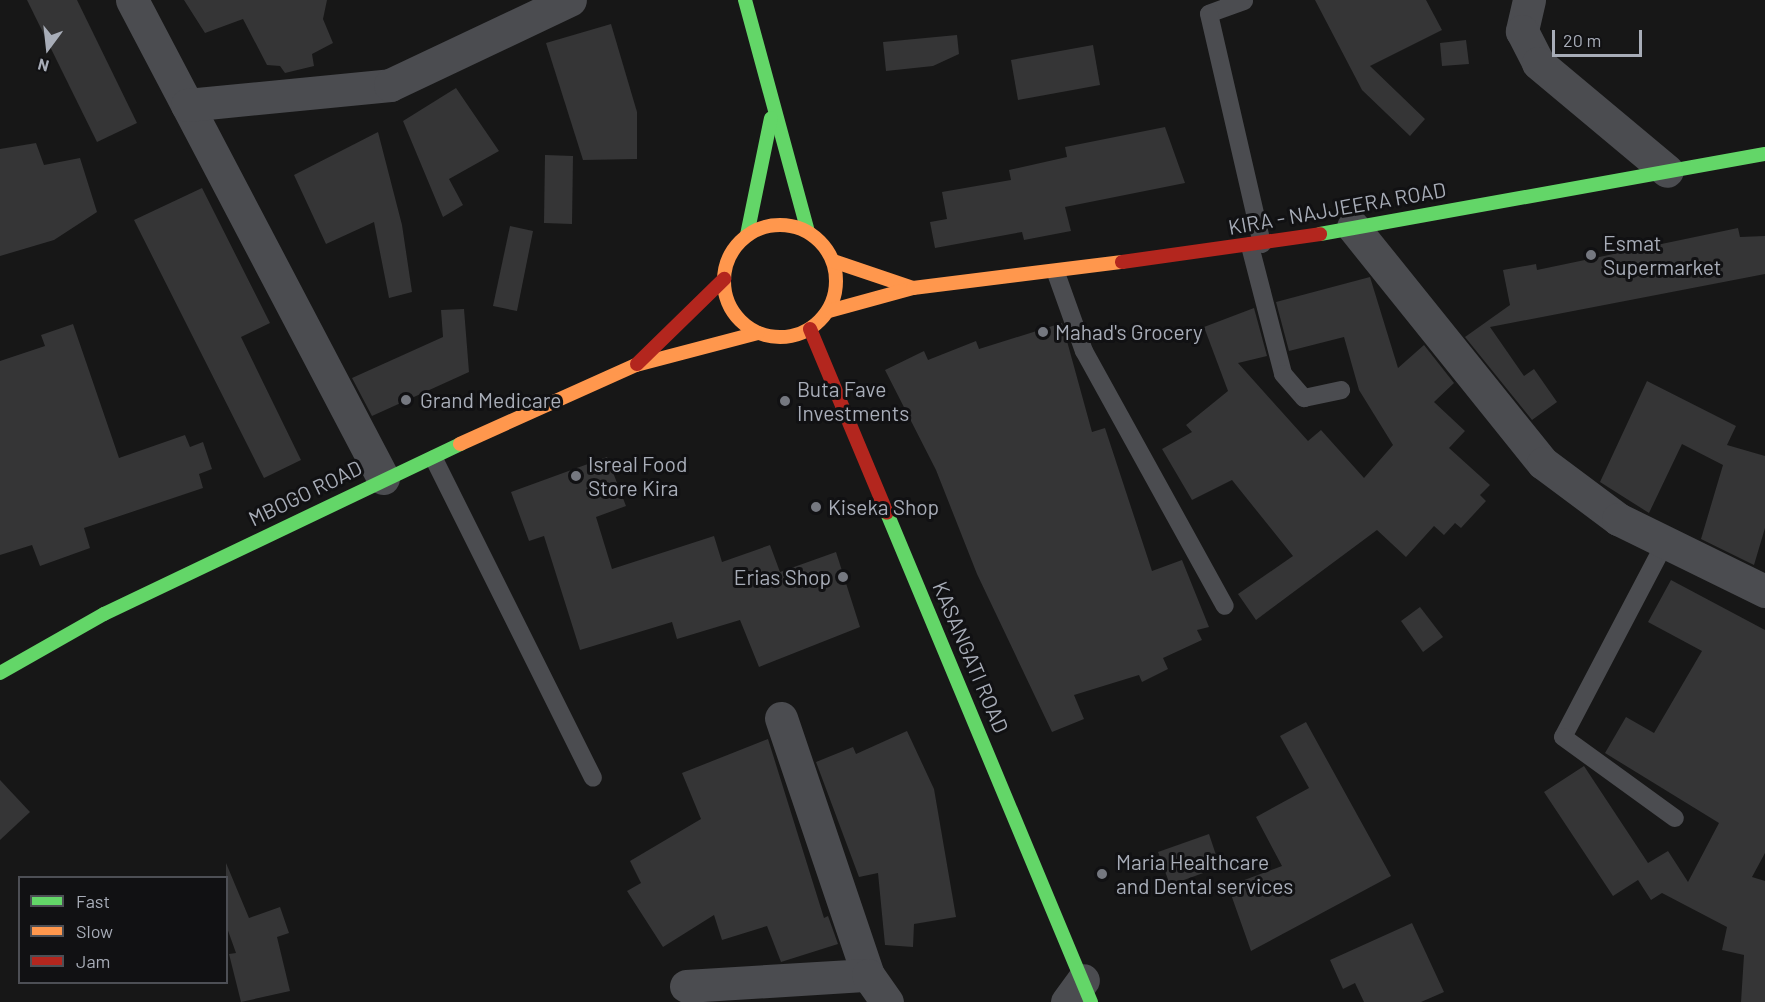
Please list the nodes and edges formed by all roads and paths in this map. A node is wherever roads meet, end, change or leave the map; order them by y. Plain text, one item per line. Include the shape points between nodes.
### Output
1 (132, 0) edge
2 (570, 0) edge
3 (745, 0) edge
4 (1529, 0) edge
5 (1245, 2) edge
6 (187, 105) junction
7 (772, 113) junction
8 (1765, 154) edge
9 (1667, 171) junction
10 (1353, 227) junction
11 (808, 232) junction
12 (747, 235) junction
13 (1256, 245) junction
14 (833, 261) junction
15 (1056, 273) junction
16 (724, 279) junction
17 (913, 288) junction
18 (829, 311) junction
19 (810, 329) junction
20 (758, 333) junction
21 (636, 365) junction
22 (1341, 390) dead end
23 (434, 459) junction
24 (383, 478) junction
25 (1666, 542) junction
26 (1765, 591) edge
27 (1225, 606) dead end
28 (0, 673) edge
29 (781, 718) dead end
30 (592, 778) dead end
31 (1675, 818) dead end
32 (868, 975) junction
33 (686, 986) dead end
34 (1081, 995) edge
35 (887, 1002) edge

1 - 6 street
2 - 6 street via 390,85
3 - 7 main road
4 - 9 street via 1522,31 1538,63
5 - 13 lane via 1209,14
6 - 24 street
7 - 11 main road
7 - 12 main road
8 - 9 main road, KIRA - NAJJEERA ROAD
9 - 10 main road, KIRA - NAJJEERA ROAD
10 - 13 main road, KIRA - NAJJEERA ROAD
10 - 25 street via 1543,463 1618,519
11 - 12 main road via 766,226
11 - 14 main road
12 - 16 main road via 730,254
13 - 15 main road, KIRA - NAJJEERA ROAD
13 - 22 lane via 1283,374 1304,398
14 - 17 main road, KIRA - NAJJEERA ROAD
14 - 18 main road via 837,286
15 - 17 main road, KIRA - NAJJEERA ROAD
15 - 27 lane via 1084,351
16 - 20 main road via 727,301
16 - 21 main road, MBOGO ROAD
17 - 18 main road, KIRA - NAJJEERA ROAD
18 - 19 main road
19 - 20 main road via 785,337
19 - 34 main road, KASANGATI ROAD
20 - 21 main road, MBOGO ROAD
21 - 23 main road, MBOGO ROAD
23 - 24 main road, MBOGO ROAD
23 - 30 lane
24 - 28 main road, MBOGO ROAD via 104,614
25 - 26 street
25 - 31 lane via 1563,737
29 - 32 street
32 - 33 street
32 - 35 street

